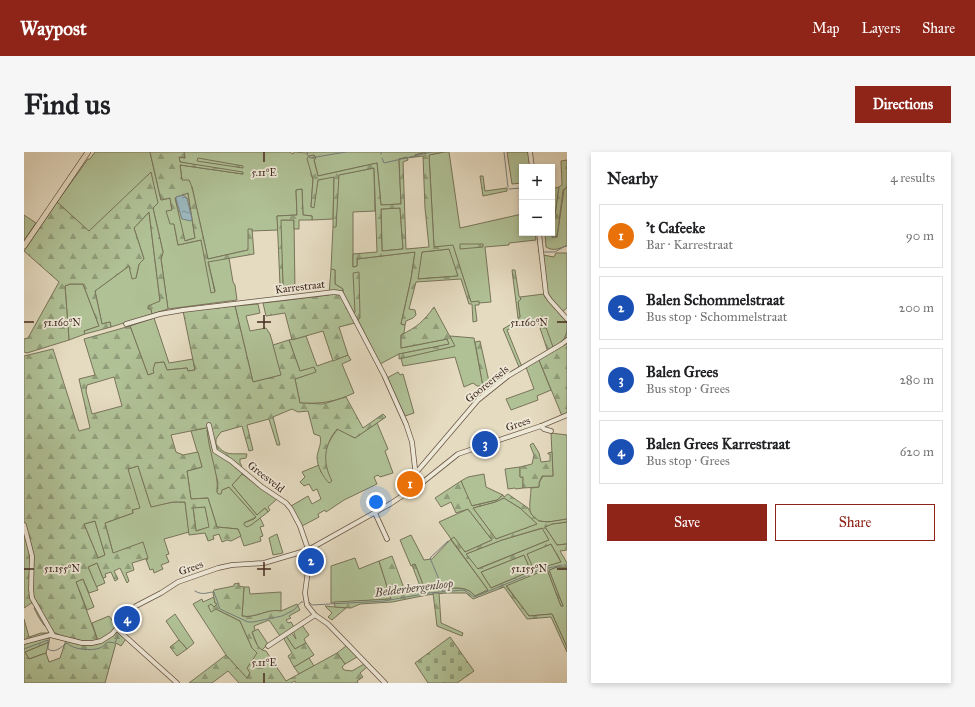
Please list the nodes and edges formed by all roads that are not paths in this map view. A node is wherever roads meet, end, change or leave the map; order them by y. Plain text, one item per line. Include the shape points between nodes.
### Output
1 (88, 152) edge
2 (530, 152) edge
3 (532, 164) edge
4 (539, 236) edge
5 (24, 246) edge
6 (567, 319) edge
7 (126, 324) dead end
8 (567, 340) edge
9 (567, 415) edge
10 (209, 425) dead end
11 (541, 426) junction
12 (551, 431) dead end
13 (415, 474) junction
14 (417, 486) junction
15 (375, 513) junction
16 (24, 525) edge
17 (387, 539) dead end
18 (308, 550) junction
19 (315, 615) junction
20 (117, 629) junction
21 (53, 635) junction
22 (24, 642) edge
23 (268, 646) dead end
24 (177, 683) edge
25 (385, 683) edge

1 - 5 main road
2 - 3 street
4 - 6 street via 546,294
7 - 13 street, Karrestraat via 182,310 338,292 355,318 400,407 410,436
8 - 13 street, Gooreersels via 508,376 478,400
9 - 11 street, Grees
10 - 18 street, Greesveld via 215,451 289,507 298,522
11 - 12 street
11 - 14 street, Grees via 458,454
13 - 14 street, Karrestraat
14 - 15 street, Grees
15 - 17 street
15 - 18 street, Grees
16 - 21 street via 32,556 32,598
18 - 19 street, Greesveld via 310,557 305,600
18 - 20 street, Grees via 264,563 218,568 178,582 136,606
19 - 23 street
19 - 25 street via 328,624
20 - 21 street, Grees via 106,639 92,643
20 - 24 street
21 - 22 street, Grees

